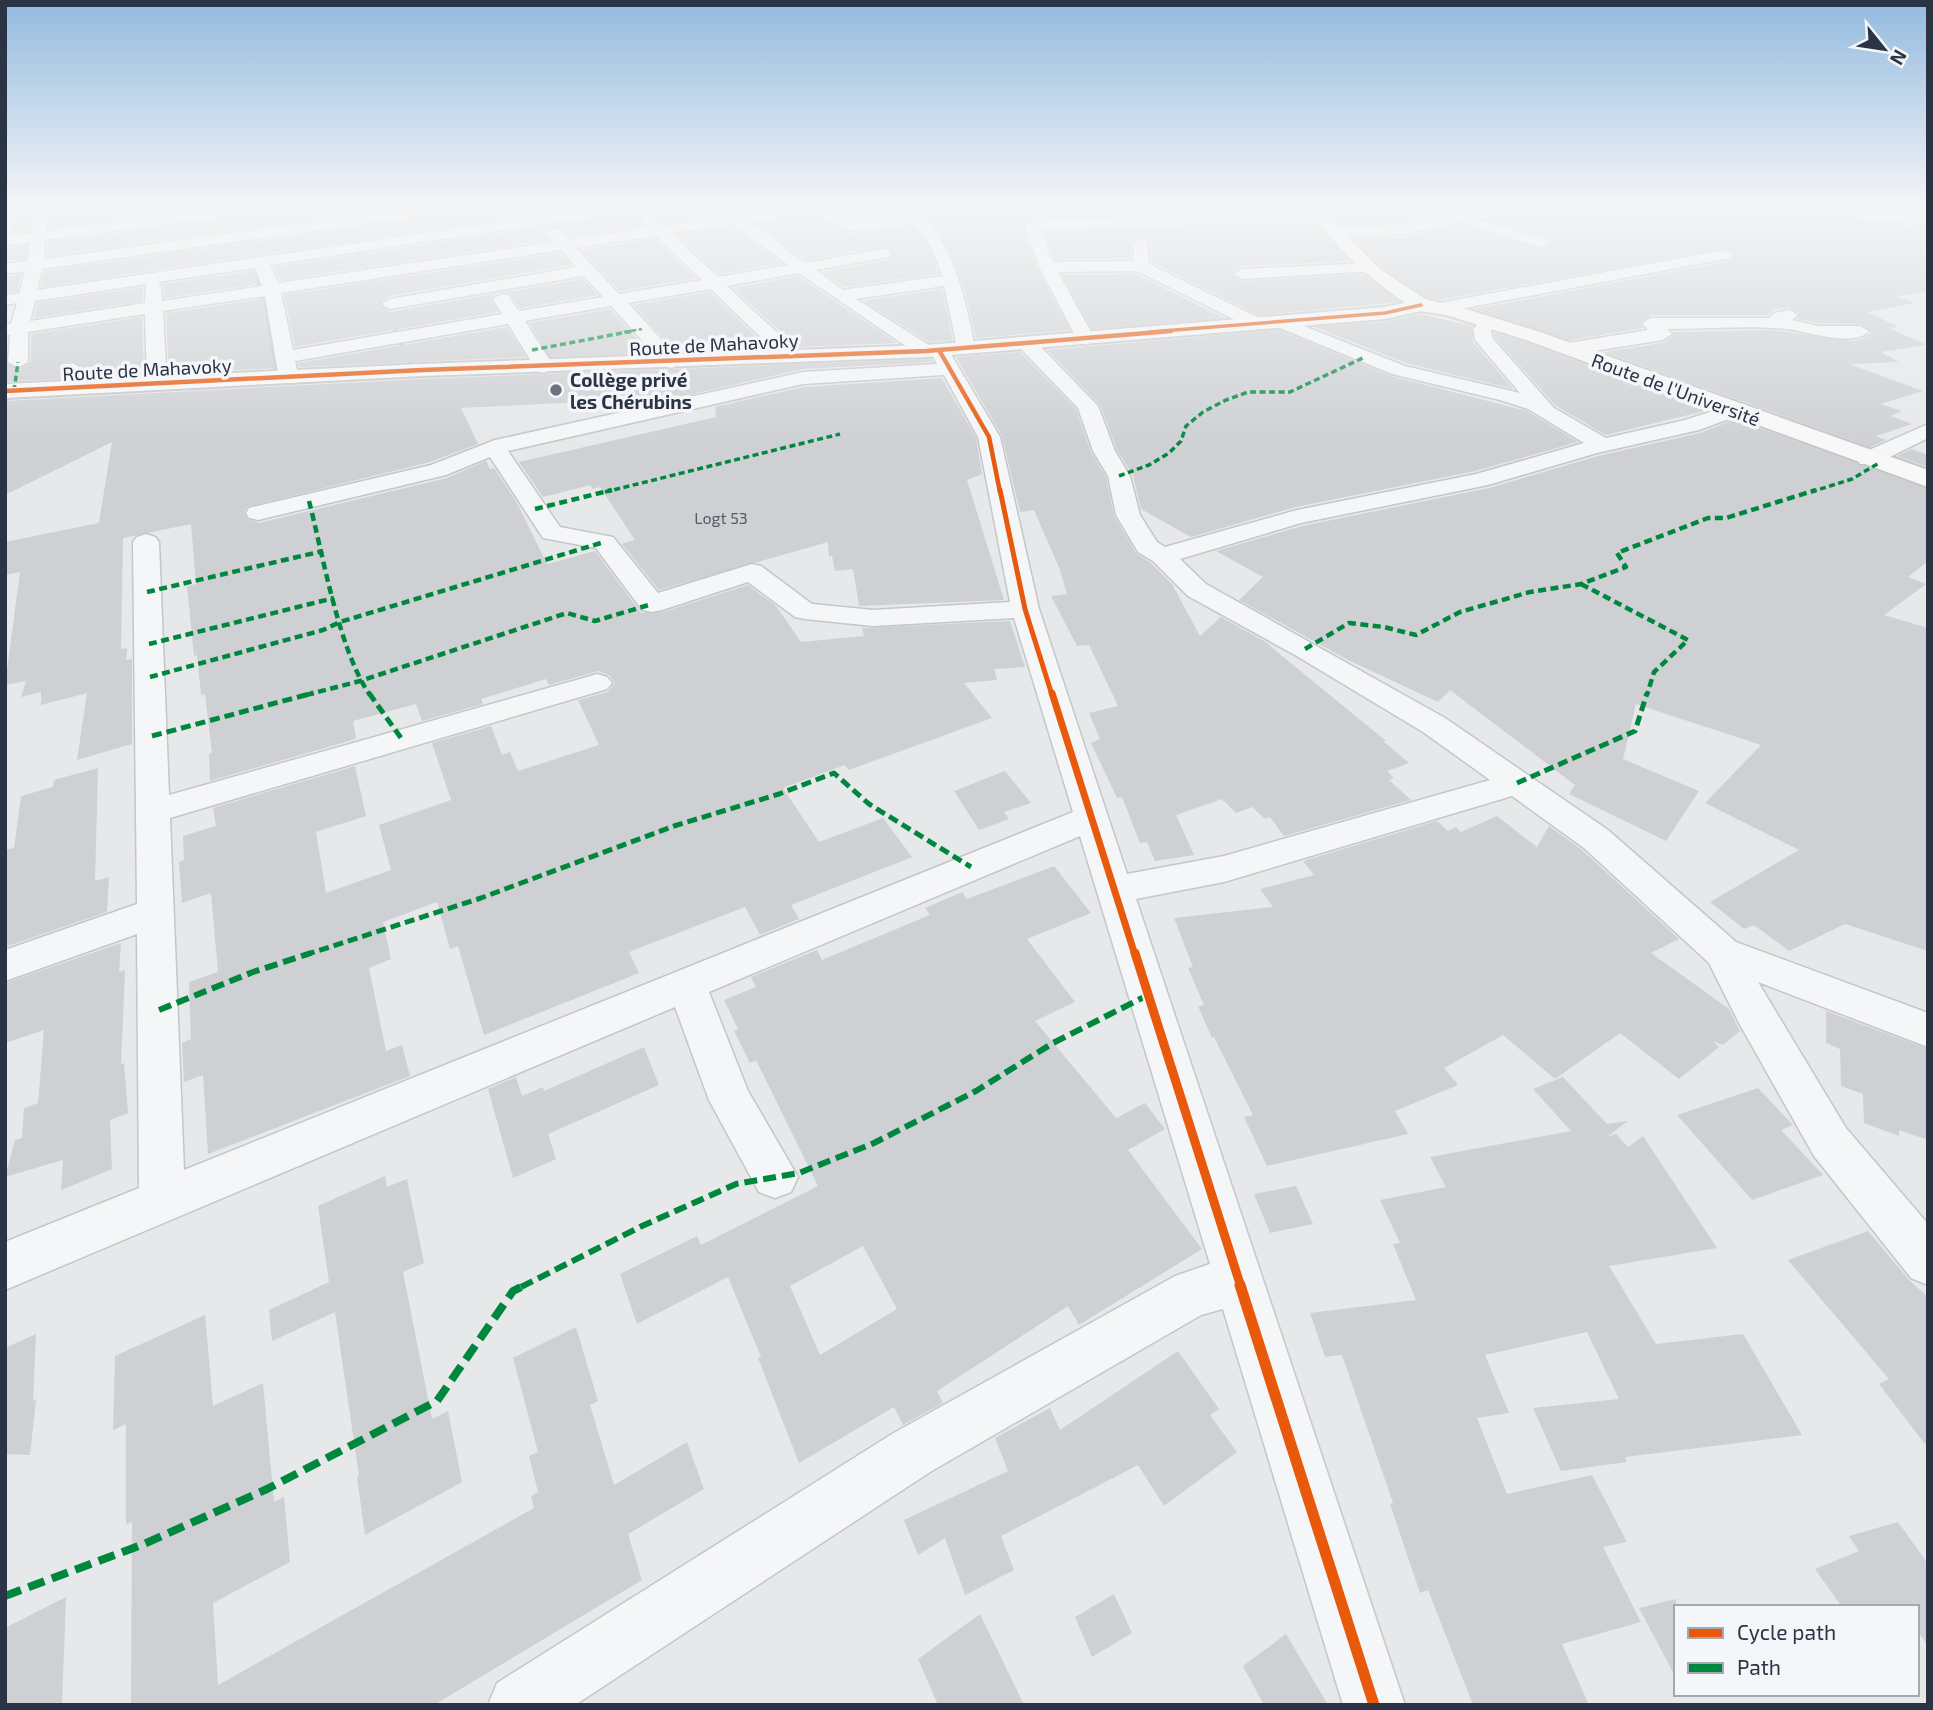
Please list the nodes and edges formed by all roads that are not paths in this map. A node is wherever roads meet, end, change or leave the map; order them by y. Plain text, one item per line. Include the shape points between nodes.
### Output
1 (494, 286) edge
2 (29, 287) edge
3 (93, 287) edge
4 (153, 287) edge
5 (271, 287) edge
6 (293, 287) edge
7 (382, 287) edge
8 (489, 287) edge
9 (604, 287) edge
10 (693, 287) edge
11 (719, 287) edge
12 (827, 287) edge
13 (904, 287) edge
14 (951, 287) edge
15 (1058, 287) edge
16 (1179, 287) edge
17 (1399, 287) edge
18 (1544, 287) edge
19 (272, 290) junction
20 (840, 296) junction
21 (26, 297) junction
22 (5, 300) edge
23 (616, 300) junction
24 (390, 304) junction
25 (1430, 307) junction
26 (153, 308) junction
27 (1801, 313) dead end
28 (513, 317) junction
29 (1281, 322) junction
30 (1489, 322) junction
31 (1256, 324) junction
32 (1783, 324) junction
33 (12, 329) edge
34 (1860, 331) dead end
35 (1086, 339) junction
36 (1028, 345) junction
37 (1568, 349) junction
38 (414, 353) junction
39 (945, 354) junction
40 (791, 356) junction
41 (285, 357) junction
42 (18, 362) dead end
43 (672, 362) junction
44 (73, 366) dead end
45 (544, 367) junction
46 (289, 379) junction
47 (71, 384) junction
48 (157, 384) junction
49 (5, 391) edge
50 (1545, 410) junction
51 (1735, 410) junction
52 (1928, 429) edge
53 (1602, 445) junction
54 (495, 447) junction
55 (1868, 459) junction
56 (1928, 479) edge
57 (258, 513) dead end
58 (146, 542) dead end
59 (1162, 556) junction
60 (1024, 609) junction
61 (597, 683) dead end
62 (1517, 783) junction
63 (154, 811) junction
64 (1090, 818) junction
65 (1115, 890) junction
66 (156, 912) junction
67 (1723, 953) junction
68 (5, 966) edge
69 (686, 984) junction
70 (1928, 1030) edge
71 (775, 1177) dead end
72 (162, 1199) junction
73 (1928, 1261) edge
74 (5, 1266) edge
75 (1239, 1281) junction
76 (519, 1705) edge
77 (1374, 1705) edge

1 - 28 street
2 - 21 street
3 - 21 street
4 - 26 street
5 - 19 street
6 - 19 street
7 - 24 street
8 - 24 street
9 - 23 street
10 - 23 street
11 - 40 street
12 - 20 street
13 - 20 street
14 - 39 street
15 - 35 street
16 - 31 street
17 - 25 street
18 - 25 street
19 - 26 street
19 - 41 street
20 - 39 street
21 - 22 street
21 - 33 street
23 - 28 street
23 - 43 street
24 - 38 street
25 - 29 street, Route de Mahavoky
25 - 30 street, Route de l'Université
26 - 33 street
26 - 48 street
27 - 32 street via 1776,321
28 - 38 street
28 - 45 street
29 - 31 street, Route de Mahavoky
29 - 50 street via 1381,364 1506,395
30 - 37 street, Route de l'Université
30 - 50 street via 1482,329 1485,340
31 - 35 street, Route de Mahavoky
32 - 34 street via 1819,332
32 - 37 street via 1651,323 1663,334
33 - 42 street
35 - 36 street, Route de Mahavoky
36 - 39 street, Route de Mahavoky
36 - 59 street via 1088,406 1104,451 1119,476 1128,515 1147,547
37 - 51 street, Route de l'Université
38 - 41 street
38 - 45 street, Route de Mahavoky
38 - 46 street, Route de Mahavoky
39 - 40 street, Route de Mahavoky
39 - 54 street via 869,372 803,379
39 - 60 street via 989,437
40 - 43 street, Route de Mahavoky
41 - 46 street
43 - 45 street, Route de Mahavoky
44 - 47 lane
46 - 48 street, Route de Mahavoky
47 - 48 street, Route de Mahavoky
47 - 49 street, Route de Mahavoky
50 - 53 street
51 - 53 street
51 - 55 street, Route de l'Université
52 - 55 street
53 - 59 street via 1480,480 1297,517
54 - 57 street via 438,470
54 - 60 street via 552,533 604,542 652,604 752,572 806,611 873,618
55 - 56 street, Route de l'Université
58 - 63 street
59 - 62 street via 1197,590 1434,725
60 - 64 street
61 - 63 street
62 - 65 street via 1224,869
62 - 67 street via 1596,839
63 - 66 street
64 - 65 street
64 - 69 street
65 - 75 street
66 - 68 street
66 - 72 street
67 - 70 street
67 - 73 street via 1830,1142
69 - 71 street via 730,1100
69 - 72 street
72 - 74 street
75 - 76 street via 1192,1293 911,1453
75 - 77 street

